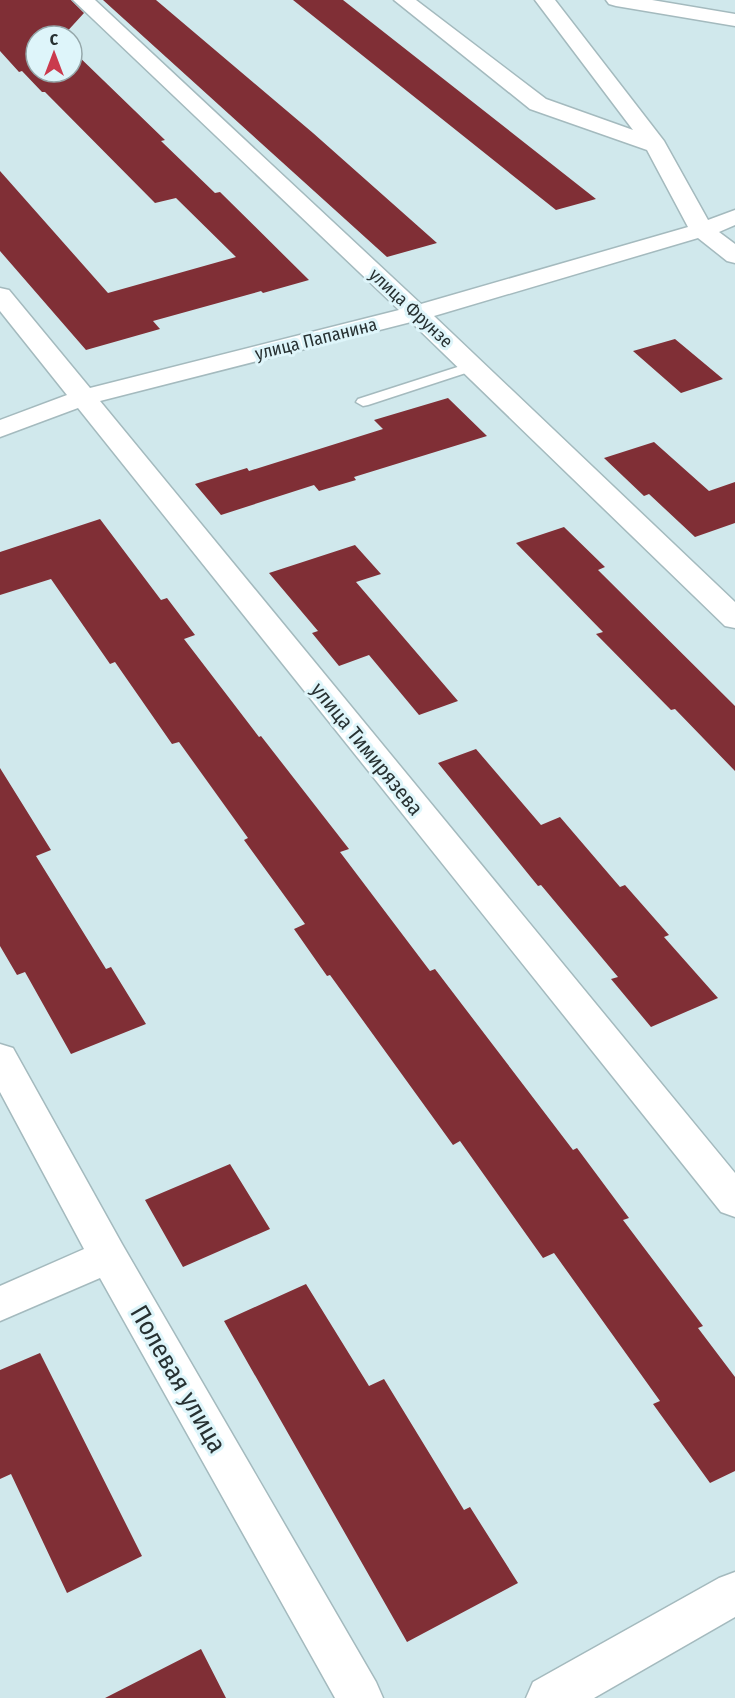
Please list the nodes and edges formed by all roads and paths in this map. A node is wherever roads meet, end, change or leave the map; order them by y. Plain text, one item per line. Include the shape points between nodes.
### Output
1 (83, 0) edge
2 (404, 0) edge
3 (545, 0) edge
4 (616, 0) edge
5 (735, 20) edge
6 (656, 146) junction
7 (735, 217) edge
8 (702, 230) junction
9 (735, 256) edge
10 (0, 295) edge
11 (416, 313) junction
12 (473, 366) junction
13 (82, 398) junction
14 (363, 402) dead end
15 (0, 429) edge
16 (735, 619) edge
17 (0, 1058) edge
18 (735, 1202) edge
19 (108, 1256) junction
20 (0, 1304) edge
21 (735, 1593) edge
22 (360, 1698) edge
23 (549, 1698) edge

1 - 11 street, улица Фрунзе
2 - 6 street via 538,104
3 - 6 street
4 - 5 street
6 - 8 street
7 - 8 street, улица Папанина
8 - 9 street
8 - 11 street, улица Папанина
10 - 13 street, улица Тимирязева
11 - 12 street, улица Фрунзе
11 - 13 street, улица Папанина
12 - 14 lane
12 - 16 street, улица Фрунзе
13 - 15 street, улица Папанина
13 - 18 street, улица Тимирязева
17 - 19 street, Полевая улица
19 - 20 street
19 - 22 street, Полевая улица
21 - 23 street

